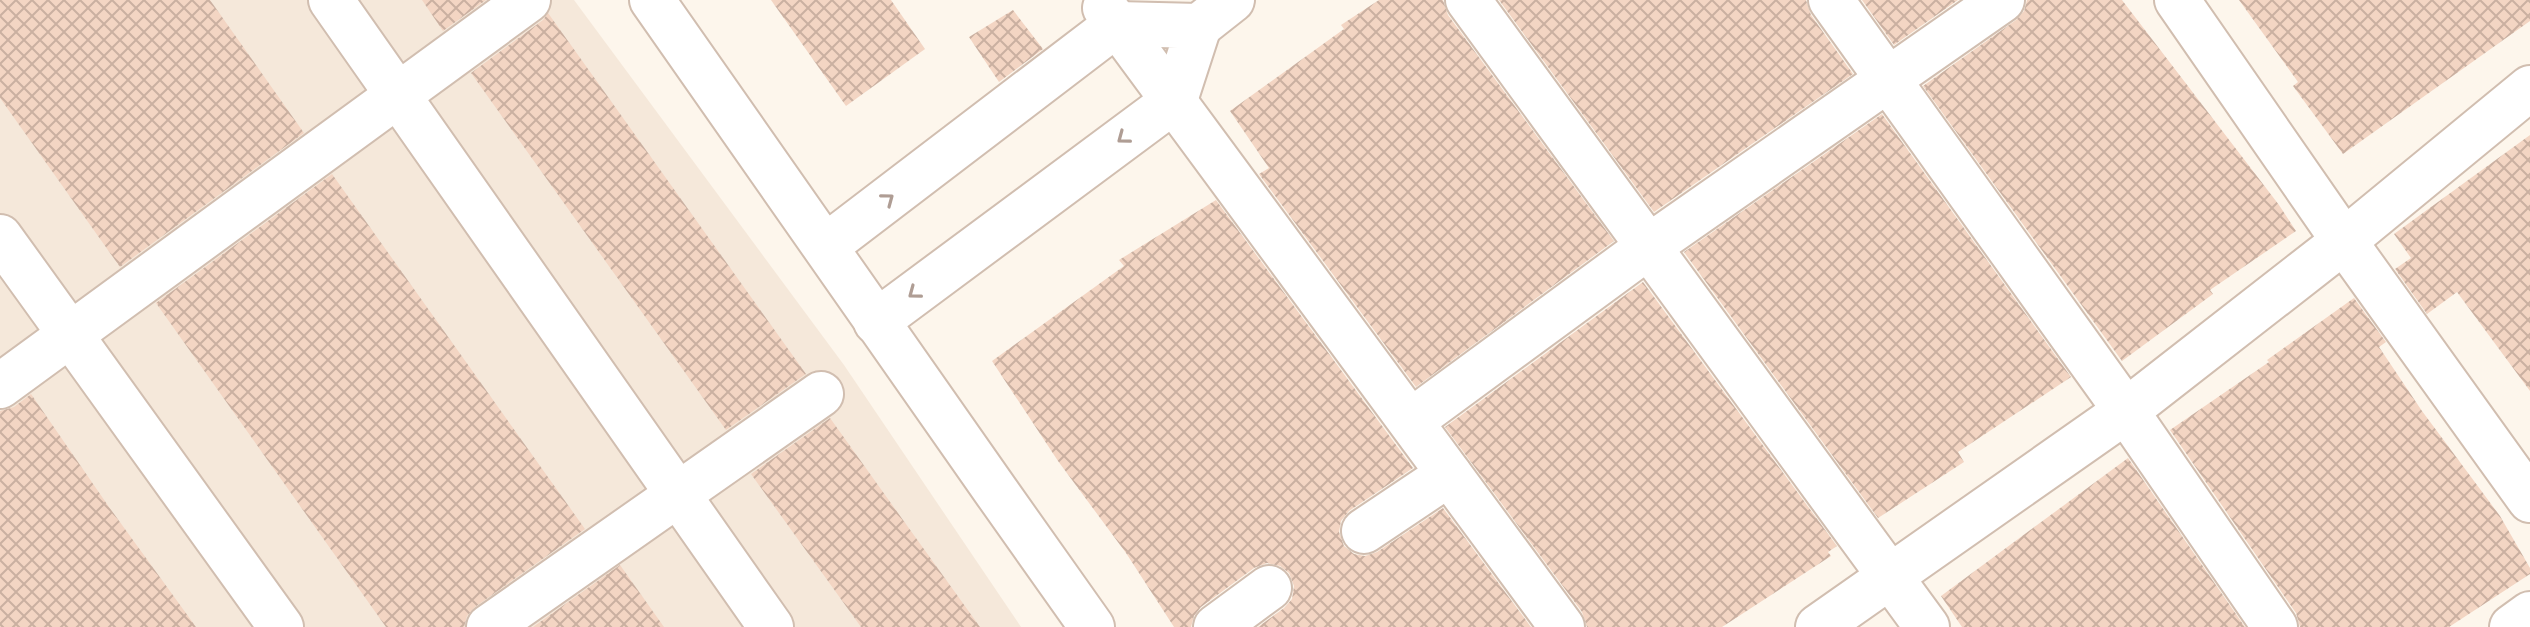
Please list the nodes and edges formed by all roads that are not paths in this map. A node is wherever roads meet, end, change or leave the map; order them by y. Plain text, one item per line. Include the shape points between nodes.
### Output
1 (331, 0) edge
2 (528, 0) edge
3 (652, 0) edge
4 (1468, 0) edge
5 (1831, 0) edge
6 (2002, 0) edge
7 (2177, 0) edge
8 (1108, 12) edge
9 (1215, 13) edge
10 (1887, 78) junction
11 (2530, 88) edge
12 (400, 95) junction
13 (1175, 100) junction
14 (0, 237) edge
15 (2344, 241) junction
16 (826, 246) junction
17 (1648, 247) junction
18 (876, 322) junction
19 (72, 335) junction
20 (0, 386) edge
21 (821, 394) dead end
22 (2126, 411) junction
23 (1411, 421) junction
24 (2515, 447) edge
25 (1449, 474) junction
26 (677, 494) junction
27 (2530, 500) edge
28 (1364, 531) dead end
29 (1891, 576) junction
30 (1269, 588) dead end
31 (2530, 614) edge
32 (281, 627) edge
33 (489, 627) edge
34 (771, 627) edge
35 (1092, 627) edge
36 (1216, 627) edge
37 (1562, 627) edge
38 (1818, 627) edge
39 (1927, 627) edge
40 (2275, 627) edge
41 (2512, 627) edge

1 - 12 street
2 - 12 street
3 - 16 street
4 - 17 street
5 - 10 street
6 - 10 street
7 - 15 street
8 - 9 street
8 - 13 street
16 -> 8 street
9 - 13 street
10 - 17 street
10 - 22 street
11 - 15 street
12 - 19 street
12 - 26 street
13 -> 18 street
13 - 23 street
14 - 19 street
15 - 22 street
15 - 24 street
16 - 18 street
17 - 23 street
17 - 29 street
18 - 35 street
19 - 20 street
19 - 32 street
21 - 26 street
22 - 29 street
22 - 40 street
23 - 25 street
24 - 27 street
25 - 28 street
25 - 37 street
26 - 33 street
26 - 34 street
29 - 38 street
29 - 39 street
30 - 36 street
31 - 41 street

